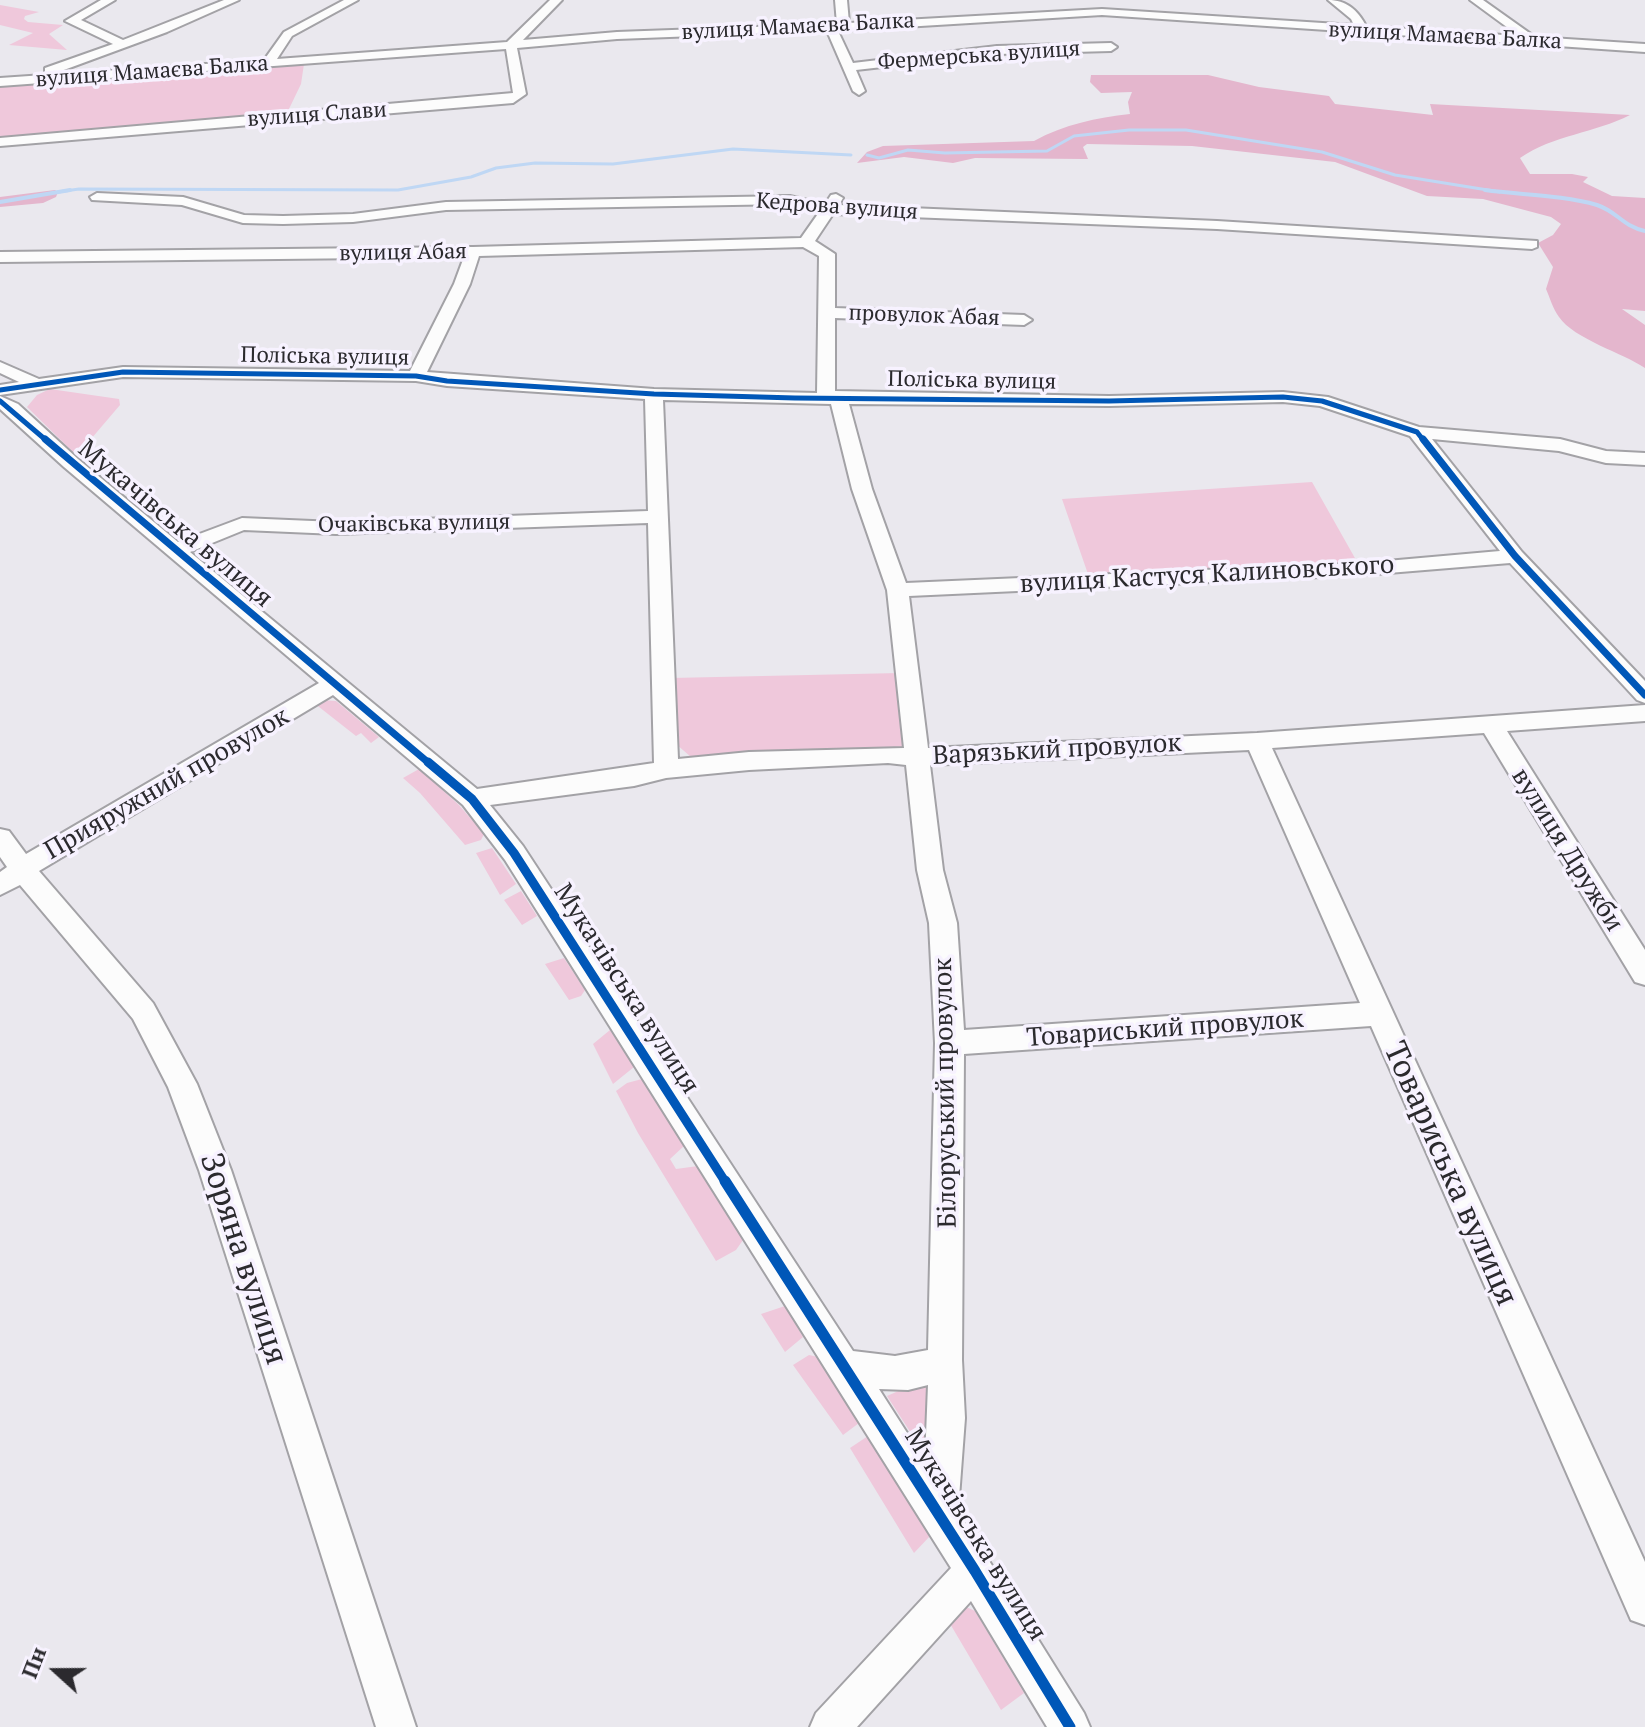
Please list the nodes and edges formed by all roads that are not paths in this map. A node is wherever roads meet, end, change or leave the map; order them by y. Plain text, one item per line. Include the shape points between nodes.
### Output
1 (109, 0) edge
2 (233, 0) edge
3 (352, 0) edge
4 (556, 0) edge
5 (841, 0) edge
6 (1033, 0) edge
7 (1334, 0) edge
8 (1476, 0) edge
9 (1232, 8) dead end
10 (1045, 13) junction
11 (1238, 23) junction
12 (837, 27) junction
13 (1363, 32) junction
14 (1533, 41) junction
15 (123, 45) junction
16 (511, 45) junction
17 (1111, 47) dead end
18 (1645, 48) edge
19 (268, 64) junction
20 (26, 66) dead end
21 (848, 67) junction
22 (52, 69) junction
23 (36, 80) junction
24 (0, 82) edge
25 (859, 91) dead end
26 (0, 142) edge
27 (97, 197) dead end
28 (832, 204) junction
29 (806, 242) junction
30 (1532, 244) dead end
31 (473, 252) junction
32 (0, 257) edge
33 (825, 313) junction
34 (1024, 320) dead end
35 (0, 367) edge
36 (416, 376) junction
37 (37, 386) junction
38 (0, 390) edge
39 (654, 394) junction
40 (832, 396) junction
41 (0, 401) edge
42 (1417, 432) junction
43 (1645, 459) edge
44 (657, 517) junction
45 (175, 551) junction
46 (1515, 556) junction
47 (898, 590) junction
48 (335, 684) junction
49 (1645, 695) edge
50 (1645, 713) edge
51 (1491, 725) junction
52 (1257, 741) junction
53 (917, 757) junction
54 (666, 769) junction
55 (472, 799) junction
56 (0, 838) edge
57 (12, 877) edge
58 (1645, 974) edge
59 (1379, 1014) junction
60 (950, 1043) junction
61 (945, 1360) junction
62 (843, 1366) junction
63 (939, 1515) junction
64 (975, 1571) junction
65 (1645, 1606) edge
66 (396, 1727) edge
67 (830, 1727) edge
68 (1070, 1727) edge

1 - 15 street via 71,21
2 - 15 street
3 - 19 street via 288,34
4 - 16 street
5 - 12 street, Фермерська вулиця
6 - 10 street
7 - 13 street via 1356,17
8 - 14 street
9 - 11 street via 1240,16
10 - 11 street, вулиця Мамаєва Балка
10 - 12 street, вулиця Мамаєва Балка
11 - 13 street, вулиця Мамаєва Балка
12 - 16 street, вулиця Мамаєва Балка
12 - 21 street, Фермерська вулиця
13 - 14 street, вулиця Мамаєва Балка
14 - 18 street, вулиця Мамаєва Балка
15 - 22 street
16 - 19 street, вулиця Мамаєва Балка
16 - 26 street, вулиця Слави via 520,94 506,101
17 - 21 street, Фермерська вулиця via 997,50
19 - 23 street, вулиця Мамаєва Балка
20 - 22 street
21 - 25 street, Фермерська вулиця
22 - 23 street
23 - 24 street, вулиця Мамаєва Балка
27 - 28 street, Кедрова вулиця via 183,201 243,219 283,220 446,206 790,200
28 - 29 street
28 - 30 street, Кедрова вулиця
29 - 31 street, вулиця Абая
29 - 33 street, Білоруський провулок via 827,254
31 - 32 street, вулиця Абая
31 - 36 street, Поліська вулиця
33 - 34 street, провулок Абая
33 - 40 street, Білоруський провулок
35 - 37 street
36 - 37 street, Поліська вулиця via 123,372
36 - 39 street, Поліська вулиця
37 - 38 street
39 - 40 street, Поліська вулиця
39 - 44 street
40 - 42 street, Поліська вулиця via 1037,401 1283,397 1322,401
40 - 47 street, Білоруський провулок
41 - 45 street, Мукачівська вулиця
42 - 43 street, Поліська вулиця
42 - 46 street
44 - 45 street, Очаківська вулиця via 336,528 242,524
44 - 54 street
45 - 48 street, Мукачівська вулиця
46 - 47 street, вулиця Кастуся Калиновського via 1364,569
46 - 49 street
47 - 53 street, Білоруський провулок
48 - 55 street, Мукачівська вулиця
48 - 57 street, Прияружний провулок
50 - 51 street, Варязький провулок
51 - 52 street, Варязький провулок
51 - 58 street, вулиця Дружби
52 - 53 street, Варязький провулок
52 - 59 street, Товариська вулиця
53 - 54 street, Варязький провулок via 749,761
53 - 60 street, Білоруський провулок via 930,870 943,923
54 - 55 street, Варязький провулок
55 - 62 street, Мукачівська вулиця via 514,853
56 - 57 street, Зоряна вулиця
57 - 66 street, Зоряна вулиця via 143,1011 182,1084 225,1200
59 - 60 street, Товариський провулок
59 - 65 street, Товариська вулиця
60 - 61 street, Білоруський провулок
61 - 62 street via 904,1375
61 - 63 street, Білоруський провулок via 947,1418
62 - 63 street, Мукачівська вулиця
63 - 64 street, Мукачівська вулиця
64 - 67 street
64 - 68 street, Мукачівська вулиця

